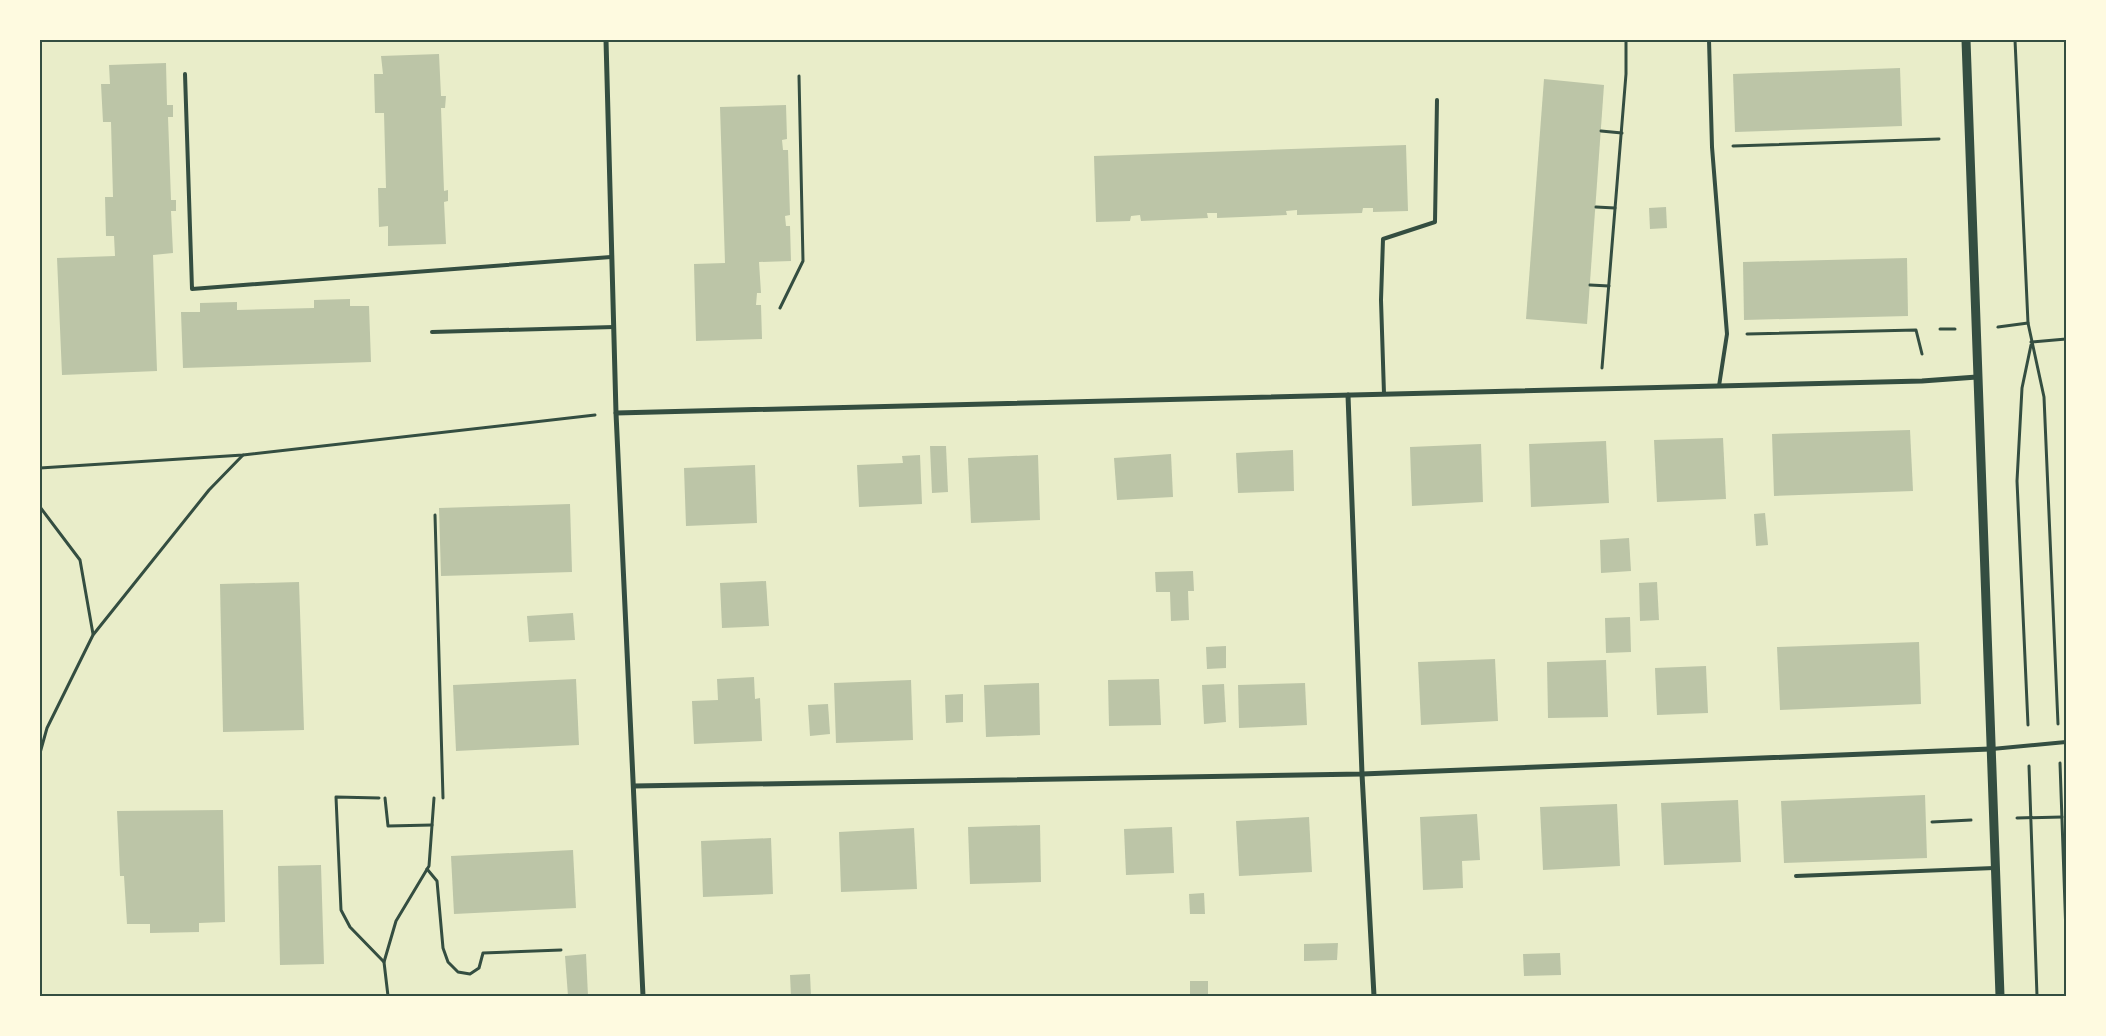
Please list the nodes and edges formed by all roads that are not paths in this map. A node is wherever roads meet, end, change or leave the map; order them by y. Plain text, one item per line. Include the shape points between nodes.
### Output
1 (606, 40) edge
2 (1709, 40) edge
3 (1966, 40) edge
4 (184, 74) dead end
5 (1436, 100) dead end
6 (611, 257) junction
7 (614, 327) junction
8 (432, 332) dead end
9 (1977, 377) junction
10 (1720, 386) junction
11 (1384, 394) junction
12 (1348, 395) junction
13 (616, 413) junction
14 (2066, 742) edge
15 (1990, 749) junction
16 (1362, 774) junction
17 (634, 786) junction
18 (1994, 868) junction
19 (1796, 876) dead end
20 (643, 996) edge
21 (1374, 996) edge
22 (2000, 996) edge

1 - 6 street
2 - 10 lane via 1712,147 1727,334
3 - 9 street
4 - 6 lane via 192,289
5 - 11 lane via 1435,222 1383,239
6 - 7 street
7 - 8 lane
7 - 13 street
9 - 10 street
9 - 15 street
10 - 11 street
11 - 12 street
12 - 13 street
12 - 16 street
13 - 17 street
14 - 15 lane
15 - 16 street
15 - 18 street
16 - 17 street
16 - 21 street
17 - 20 street
18 - 19 lane
18 - 22 street

